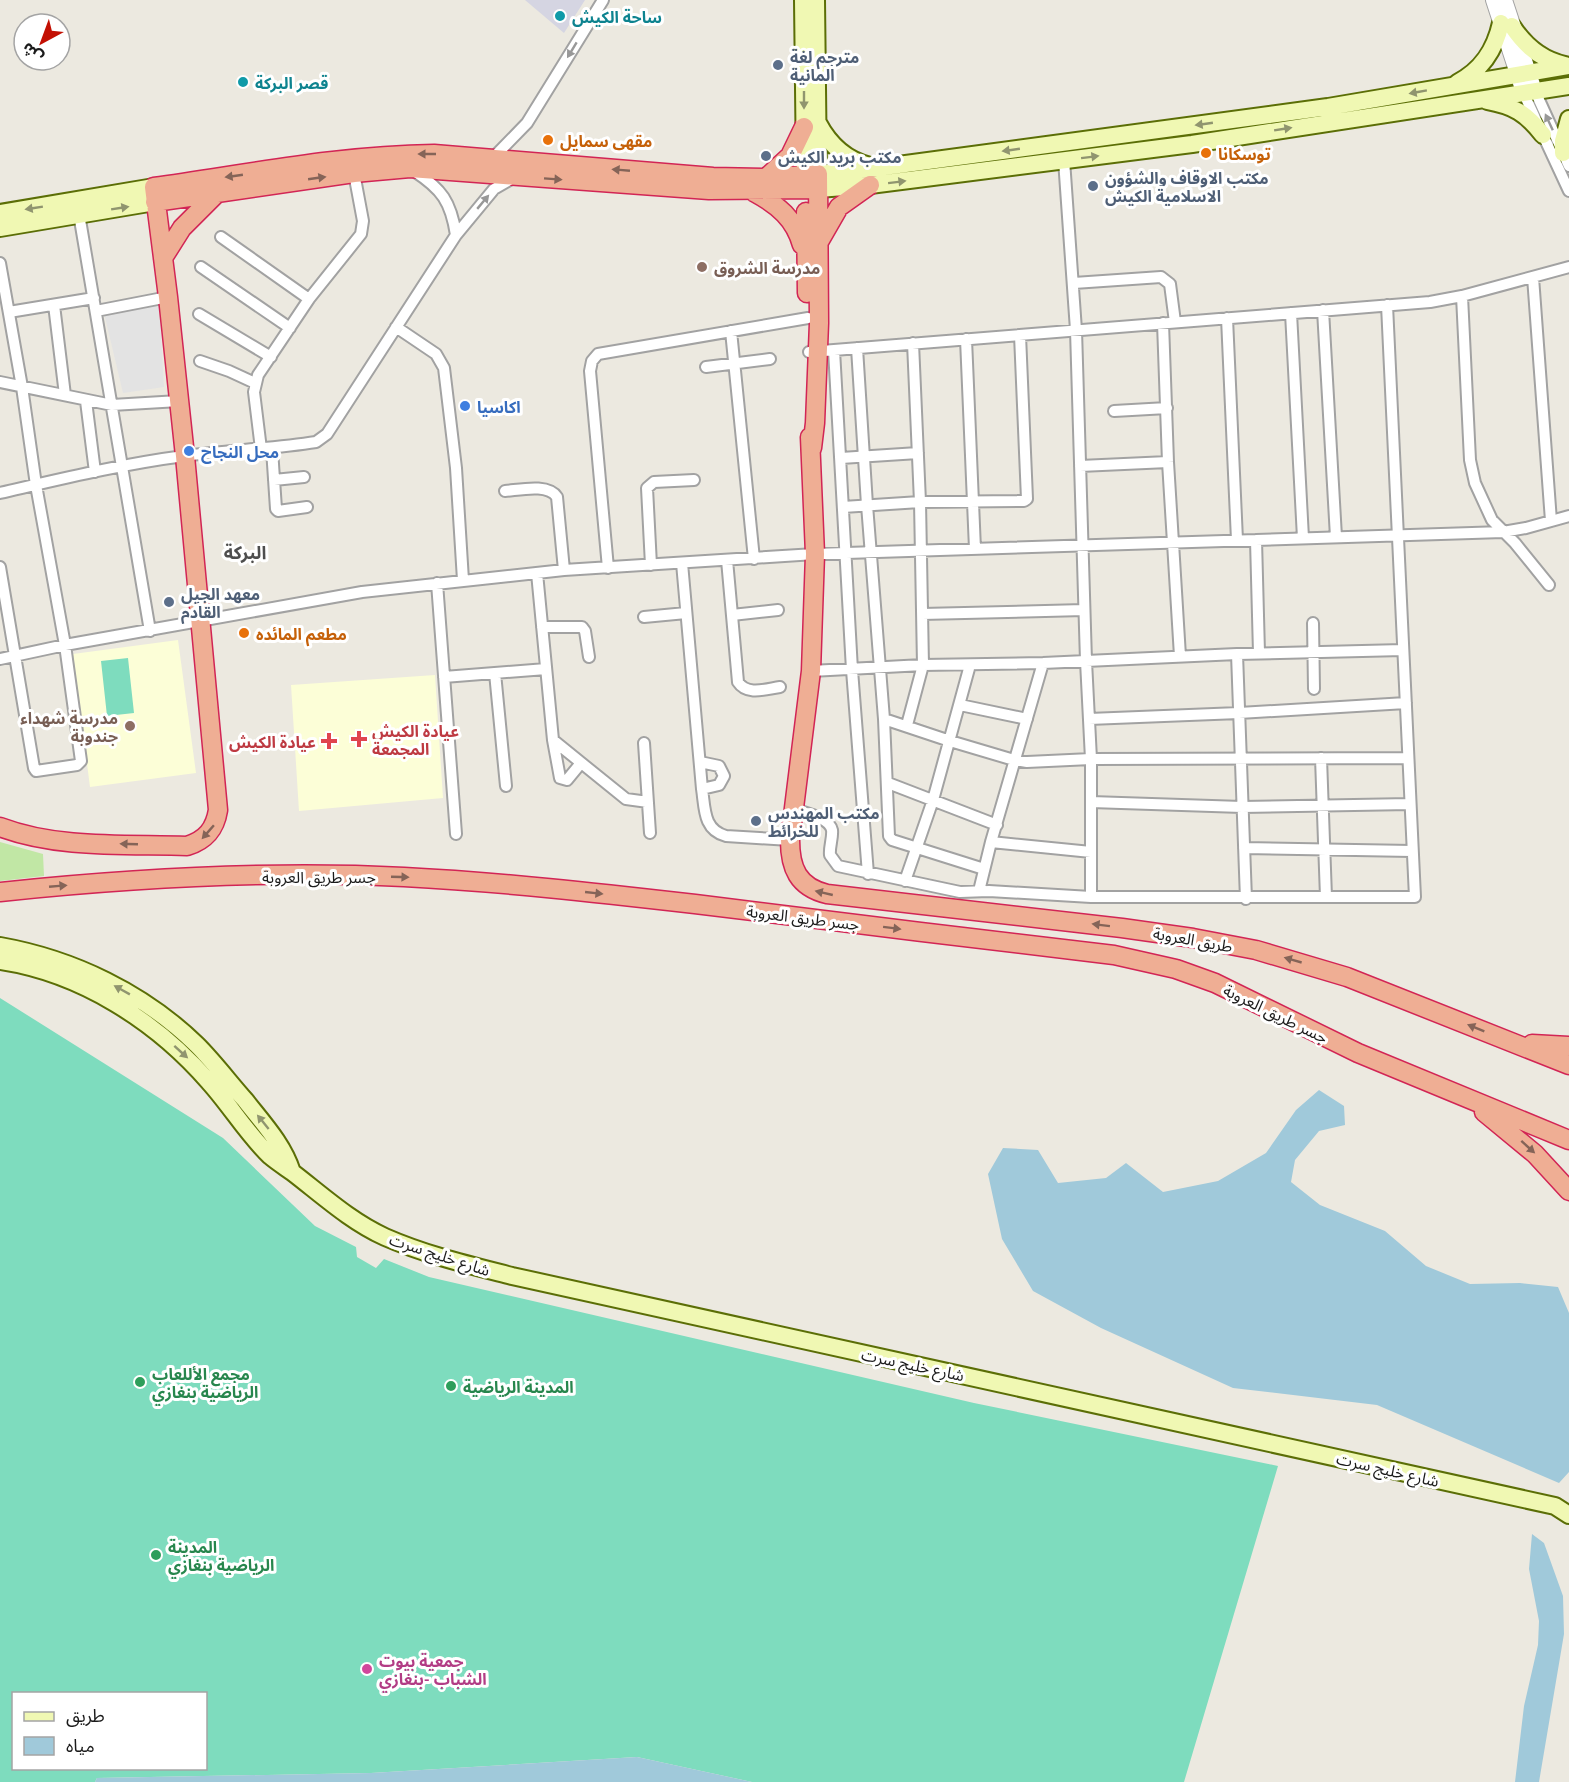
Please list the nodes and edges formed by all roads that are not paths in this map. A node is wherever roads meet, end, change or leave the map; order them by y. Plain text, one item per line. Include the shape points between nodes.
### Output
1 (603, 0) edge
2 (803, 0) edge
3 (816, 0) edge
4 (1493, 0) edge
5 (1505, 0) edge
6 (1507, 24) junction
7 (1569, 66) edge
8 (1522, 74) junction
9 (1569, 86) edge
10 (1445, 87) junction
11 (1529, 92) junction
12 (1477, 99) junction
13 (1569, 119) edge
14 (811, 125) junction
15 (1543, 135) junction
16 (493, 158) junction
17 (1064, 160) junction
18 (1566, 160) edge
19 (410, 168) junction
20 (354, 173) junction
21 (516, 176) junction
22 (873, 177) junction
23 (766, 178) junction
24 (812, 182) junction
25 (753, 191) junction
26 (1569, 191) edge
27 (218, 192) junction
28 (155, 195) junction
29 (0, 213) edge
30 (79, 214) junction
31 (0, 228) edge
32 (456, 235) junction
33 (221, 237) dead end
34 (811, 250) junction
35 (163, 258) junction
36 (0, 263) edge
37 (201, 267) dead end
38 (1569, 267) edge
39 (1533, 277) junction
40 (1074, 283) junction
41 (1462, 296) junction
42 (168, 297) junction
43 (94, 298) junction
44 (309, 299) junction
45 (54, 305) junction
46 (1387, 305) junction
47 (1323, 310) junction
48 (96, 311) junction
49 (9, 312) junction
50 (1291, 313) junction
51 (199, 314) dead end
52 (808, 318) junction
53 (1227, 318) junction
54 (1175, 322) junction
55 (1163, 323) junction
56 (396, 327) junction
57 (291, 328) junction
58 (1076, 330) junction
59 (731, 332) junction
60 (1020, 335) junction
61 (966, 339) junction
62 (913, 344) junction
63 (857, 348) junction
64 (820, 351) junction
65 (271, 357) junction
66 (770, 359) dead end
67 (200, 361) dead end
68 (734, 363) junction
69 (706, 367) dead end
70 (0, 382) edge
71 (255, 383) junction
72 (22, 387) junction
73 (65, 395) junction
74 (86, 401) junction
75 (179, 401) junction
76 (112, 405) junction
77 (1167, 408) junction
78 (1114, 411) dead end
79 (266, 449) junction
80 (918, 453) junction
81 (185, 456) junction
82 (864, 457) junction
83 (841, 458) junction
84 (1168, 462) junction
85 (121, 466) junction
86 (1080, 466) junction
87 (95, 472) junction
88 (304, 477) dead end
89 (274, 480) junction
90 (694, 480) dead end
91 (36, 485) junction
92 (504, 491) dead end
93 (0, 493) edge
94 (973, 501) junction
95 (920, 502) junction
96 (867, 505) junction
97 (307, 507) dead end
98 (843, 507) junction
99 (1569, 516) edge
100 (1551, 521) junction
101 (1503, 532) junction
102 (1398, 535) junction
103 (1336, 537) junction
104 (1304, 538) junction
105 (1237, 540) junction
106 (1256, 540) junction
107 (1173, 542) junction
108 (1082, 545) junction
109 (975, 549) junction
110 (920, 550) junction
111 (872, 552) junction
112 (846, 553) junction
113 (815, 554) junction
114 (754, 559) junction
115 (727, 560) junction
116 (682, 563) junction
117 (651, 565) junction
118 (0, 567) edge
119 (608, 568) junction
120 (564, 570) junction
121 (537, 573) junction
122 (462, 580) junction
123 (437, 583) junction
124 (1550, 585) dead end
125 (778, 610) dead end
126 (1084, 610) junction
127 (686, 613) junction
128 (922, 614) junction
129 (732, 615) junction
130 (644, 617) dead end
131 (200, 621) junction
132 (1312, 622) dead end
133 (542, 627) junction
134 (150, 631) junction
135 (65, 645) junction
136 (1403, 650) junction
137 (1259, 653) junction
138 (1313, 653) junction
139 (1237, 654) junction
140 (16, 656) junction
141 (1180, 656) junction
142 (589, 657) dead end
143 (0, 660) edge
144 (1086, 661) junction
145 (1043, 663) junction
146 (970, 664) junction
147 (923, 665) junction
148 (880, 668) junction
149 (546, 669) junction
150 (852, 670) junction
151 (811, 671) junction
152 (495, 673) junction
153 (444, 677) junction
154 (780, 687) dead end
155 (1314, 689) dead end
156 (1406, 703) junction
157 (960, 705) junction
158 (1239, 713) junction
159 (884, 719) junction
160 (1027, 719) junction
161 (1089, 719) junction
162 (907, 725) junction
163 (553, 740) junction
164 (950, 741) junction
165 (644, 743) dead end
166 (1408, 758) junction
167 (1091, 759) junction
168 (1241, 759) junction
169 (1321, 759) junction
170 (1014, 760) junction
171 (700, 762) junction
172 (581, 763) junction
173 (888, 783) junction
174 (506, 786) dead end
175 (702, 789) junction
176 (933, 800) junction
177 (648, 802) junction
178 (1091, 802) junction
179 (1410, 804) junction
180 (1324, 806) junction
181 (1242, 807) junction
182 (794, 809) junction
183 (997, 825) junction
184 (0, 827) edge
185 (650, 833) dead end
186 (456, 834) dead end
187 (790, 840) junction
188 (991, 842) junction
189 (916, 848) junction
190 (1244, 849) junction
191 (1324, 849) junction
192 (1413, 851) junction
193 (1091, 852) junction
194 (984, 869) junction
195 (868, 874) junction
196 (905, 881) junction
197 (979, 891) junction
198 (0, 892) edge
199 (1091, 897) junction
200 (1326, 897) junction
201 (1246, 898) junction
202 (0, 946) edge
203 (0, 961) edge
204 (1503, 1039) junction
205 (1569, 1046) edge
206 (1569, 1065) edge
207 (1466, 1098) junction
208 (1566, 1138) edge
209 (292, 1172) junction
210 (1569, 1191) edge
211 (1564, 1509) edge

1 -> 16 street via 527,123
2 -> 14 main road
3 - 14 main road
4 - 6 street
5 - 6 street
6 - 7 main road via 1530,49
6 - 8 street
6 - 10 main road via 1483,64
7 - 8 main road
8 - 10 main road
8 - 11 street
9 - 11 main road
10 -> 22 main road
11 - 12 main road
11 - 15 street
18 -> 11 street
12 - 15 main road via 1515,108
17 -> 12 main road
13 - 18 main road via 1563,141
14 - 22 main road
14 - 23 highway via 790,156
14 - 24 main road
15 - 26 street
23 -> 16 highway via 677,175
16 -> 28 highway via 434,154 365,157
22 -> 17 main road
17 - 40 street
19 - 20 highway
19 - 21 highway
19 - 32 street via 445,198
27 -> 20 highway
20 - 44 street via 363,221 361,234
21 -> 25 highway
32 -> 21 street via 494,189
22 - 24 main road
22 - 34 highway via 839,207
23 - 24 highway
24 - 25 highway
24 - 34 highway
25 - 34 highway via 783,211
27 - 28 highway
27 - 35 highway via 182,228
28 -> 29 main road
30 -> 28 main road
28 - 35 highway
30 - 31 main road
30 - 43 street
32 - 56 street
33 - 44 street
34 - 52 highway
34 - 64 highway
35 - 42 highway
36 - 49 street
37 - 57 street
38 - 39 street
39 - 41 street
39 - 100 street
40 - 54 street via 1161,277 1170,284
40 - 58 street
41 - 46 street
41 - 101 street via 1470,466 1490,515
42 - 48 street
42 - 75 highway
43 - 45 street
43 - 48 street
44 - 57 street
45 - 49 street
45 - 73 street
46 - 47 street
46 - 102 street
47 - 50 street
47 - 103 street
48 - 76 street
49 - 72 street
50 - 53 street
50 - 104 street
51 - 65 street
52 - 59 street
52 - 64 highway
53 - 54 street
53 - 105 street
54 - 55 street
55 - 58 street
55 - 77 street
56 - 79 street via 327,434 316,442
56 - 122 street via 436,354 444,368 456,468
57 - 65 street
58 - 60 street
58 - 86 street
59 - 68 street
59 - 119 street via 598,354 592,361
60 - 61 street
60 - 94 street via 1027,499
61 - 62 street
61 - 94 street
62 - 63 street
62 - 80 street
63 - 64 street
63 - 82 street
64 - 83 street
64 - 113 highway via 812,448
65 - 71 street
66 - 68 street
67 - 71 street
68 - 69 street
68 - 114 street
70 - 72 street
71 - 79 street
72 - 73 street
72 - 91 street
73 - 74 street
74 - 76 street
74 - 87 street
75 - 76 street
75 - 81 highway
76 - 85 street
77 - 78 street
77 - 84 street
79 - 81 street
79 - 89 street
80 - 82 street
80 - 95 street
81 - 85 street
81 - 131 highway
82 - 83 street
82 - 96 street
83 - 98 street
84 - 86 street
84 - 107 street
85 - 87 street
85 - 134 street
86 - 108 street
87 - 91 street
88 - 89 street
89 - 97 street via 278,511
90 - 117 street via 654,482 647,488
91 - 93 street
91 - 135 street
92 - 120 street via 546,489 554,493
94 - 95 street
94 - 109 street
95 - 96 street
95 - 110 street
96 - 98 street
96 - 111 street
98 - 112 street
99 - 100 street
100 - 101 street
101 - 102 street
101 - 124 street
102 - 103 street
102 - 136 street
103 - 104 street
104 - 106 street
105 - 106 street
105 - 107 street
106 - 137 street
107 - 108 street
107 - 141 street
108 - 109 street
108 - 126 street
109 - 110 street
110 - 111 street
110 - 128 street
111 - 112 street
111 - 148 street
112 - 113 street
112 - 150 street
113 - 114 street
113 - 151 highway
114 - 115 street
115 - 116 street
115 - 129 street
116 - 117 street
116 - 127 street
117 - 119 street
118 - 140 street
119 - 120 street
120 - 121 street
121 - 122 street
121 - 133 street
122 - 123 street
123 - 131 street
123 - 153 street
125 - 129 street
126 - 128 street
126 - 144 street
127 - 130 street
127 - 171 street
128 - 147 street
129 - 154 street via 738,682 752,691
131 - 134 street
131 -> 184 highway via 219,810 206,837 187,846 55,841
132 - 138 street
133 - 142 street via 582,627
133 - 149 street
134 - 135 street
135 - 140 street
135 - 140 street via 81,761 77,765 36,771 34,768
136 - 138 street
136 - 156 street
137 - 138 street
137 - 139 street
138 - 155 street
139 - 141 street
139 - 158 street
140 - 143 street
141 - 144 street
144 - 145 street
144 - 161 street
145 - 146 street
145 - 160 street
146 - 147 street
146 - 157 street
147 - 148 street
147 - 162 street
148 - 150 street
148 - 159 street
149 - 152 street
149 - 163 street
150 - 151 street
150 - 195 street
151 - 182 highway
152 - 153 street
152 - 174 street
153 - 186 street
156 - 158 street
156 - 166 street
157 - 160 street
157 - 164 street
158 - 161 street
158 - 168 street
159 - 162 street
159 - 173 street
160 - 170 street
161 - 167 street
162 - 164 street
163 - 172 street
163 - 172 street via 560,778 567,780
164 - 170 street
164 - 176 street
165 - 177 street
166 - 169 street
166 - 179 street
167 - 168 street
167 - 170 street
167 - 178 street
168 - 169 street
168 - 181 street
169 - 180 street
170 - 183 street
171 - 175 street
171 - 175 street via 719,766 724,776 719,785
172 - 177 street via 626,799
173 - 176 street
173 - 189 street via 889,837
175 - 187 street via 706,819 717,833
176 - 183 street
176 - 189 street
177 - 185 street
178 - 181 street
178 - 193 street
179 - 180 street
179 - 192 street
180 - 181 street
180 - 191 street
181 - 190 street
182 - 187 highway
182 - 195 street via 830,825 830,855 834,863
183 - 188 street
204 -> 187 highway, طريق العروبة via 1347,977 1256,950 1122,928 827,894 802,881 794,869
188 - 193 street
188 - 194 street
189 - 194 street
189 - 196 street
190 - 191 street
190 - 201 street
191 - 192 street
191 - 200 street
192 - 200 street via 1415,897
193 - 199 street
194 - 197 street
195 - 196 street
196 - 197 street via 960,892
197 - 199 street
198 -> 207 highway, جسر طريق العروبة via 218,876 403,877 611,894 1114,955 1166,966 1215,983 1337,1044
199 - 201 street
200 - 201 street
209 -> 202 main road, شارع خليج سرت via 276,1139 224,1075 175,1025 147,1004 89,973 29,951
203 -> 209 main road, شارع خليج سرت via 69,980 148,1024 196,1066 257,1142
204 - 205 highway
204 - 206 highway, طريق العروبة
207 - 208 highway, جسر طريق العروبة
207 -> 210 highway via 1535,1154
209 - 211 main road, شارع خليج سرت via 327,1201 384,1237 450,1261

